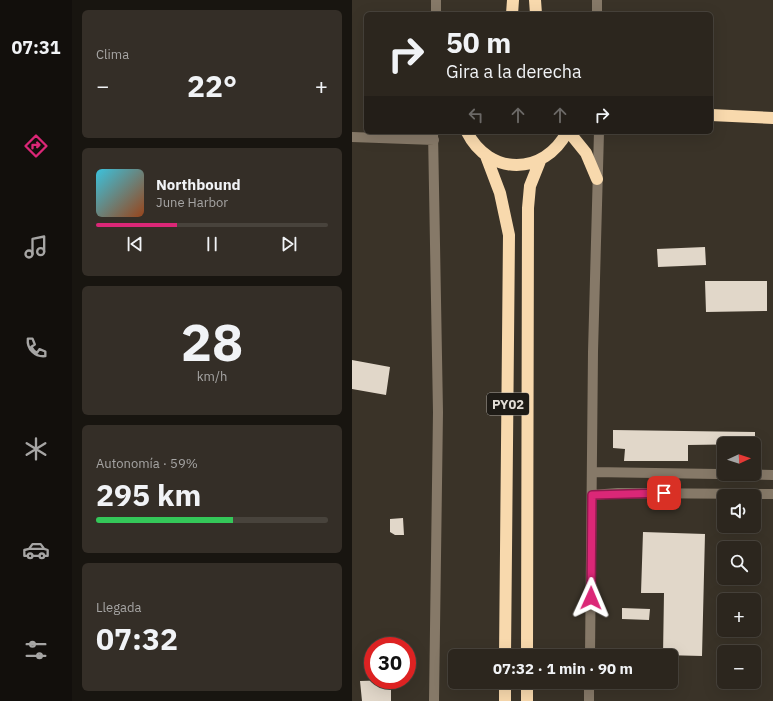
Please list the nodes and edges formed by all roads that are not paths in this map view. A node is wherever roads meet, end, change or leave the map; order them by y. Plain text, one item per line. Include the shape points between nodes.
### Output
1 (436, 0) edge
2 (513, 0) edge
3 (535, 0) edge
4 (597, 0) edge
5 (436, 12) edge
6 (512, 12) edge
7 (536, 12) edge
8 (597, 12) edge
9 (713, 115) edge
10 (773, 118) edge
11 (468, 134) edge
12 (567, 134) edge
13 (570, 134) edge
14 (599, 134) edge
15 (434, 136) edge
16 (352, 137) edge
17 (486, 156) junction
18 (540, 160) junction
19 (597, 179) junction
20 (593, 472) junction
21 (773, 475) edge
22 (773, 494) edge
23 (592, 495) junction
24 (505, 649) edge
25 (527, 649) edge
26 (590, 649) edge
27 (505, 689) edge
28 (527, 689) edge
29 (590, 689) edge
30 (434, 701) edge
31 (505, 701) edge
32 (527, 701) edge
33 (589, 701) edge

1 - 5 street
2 - 6 highway
3 - 7 highway
4 - 8 street
9 - 10 highway
11 - 17 highway, PY02 via 471,141
12 - 18 highway, PY02 via 556,149
13 - 19 highway via 586,153
14 - 19 street
15 - 16 street
15 - 30 street via 438,412
17 - 18 highway, PY02 via 512,165 526,165
17 - 24 highway, PY02 via 500,193 509,235
18 - 25 highway, PY02 via 530,186 528,208
19 - 20 street
20 - 21 street
20 - 23 street
22 - 23 street
23 - 26 street
27 - 31 highway
28 - 32 highway
29 - 33 street

